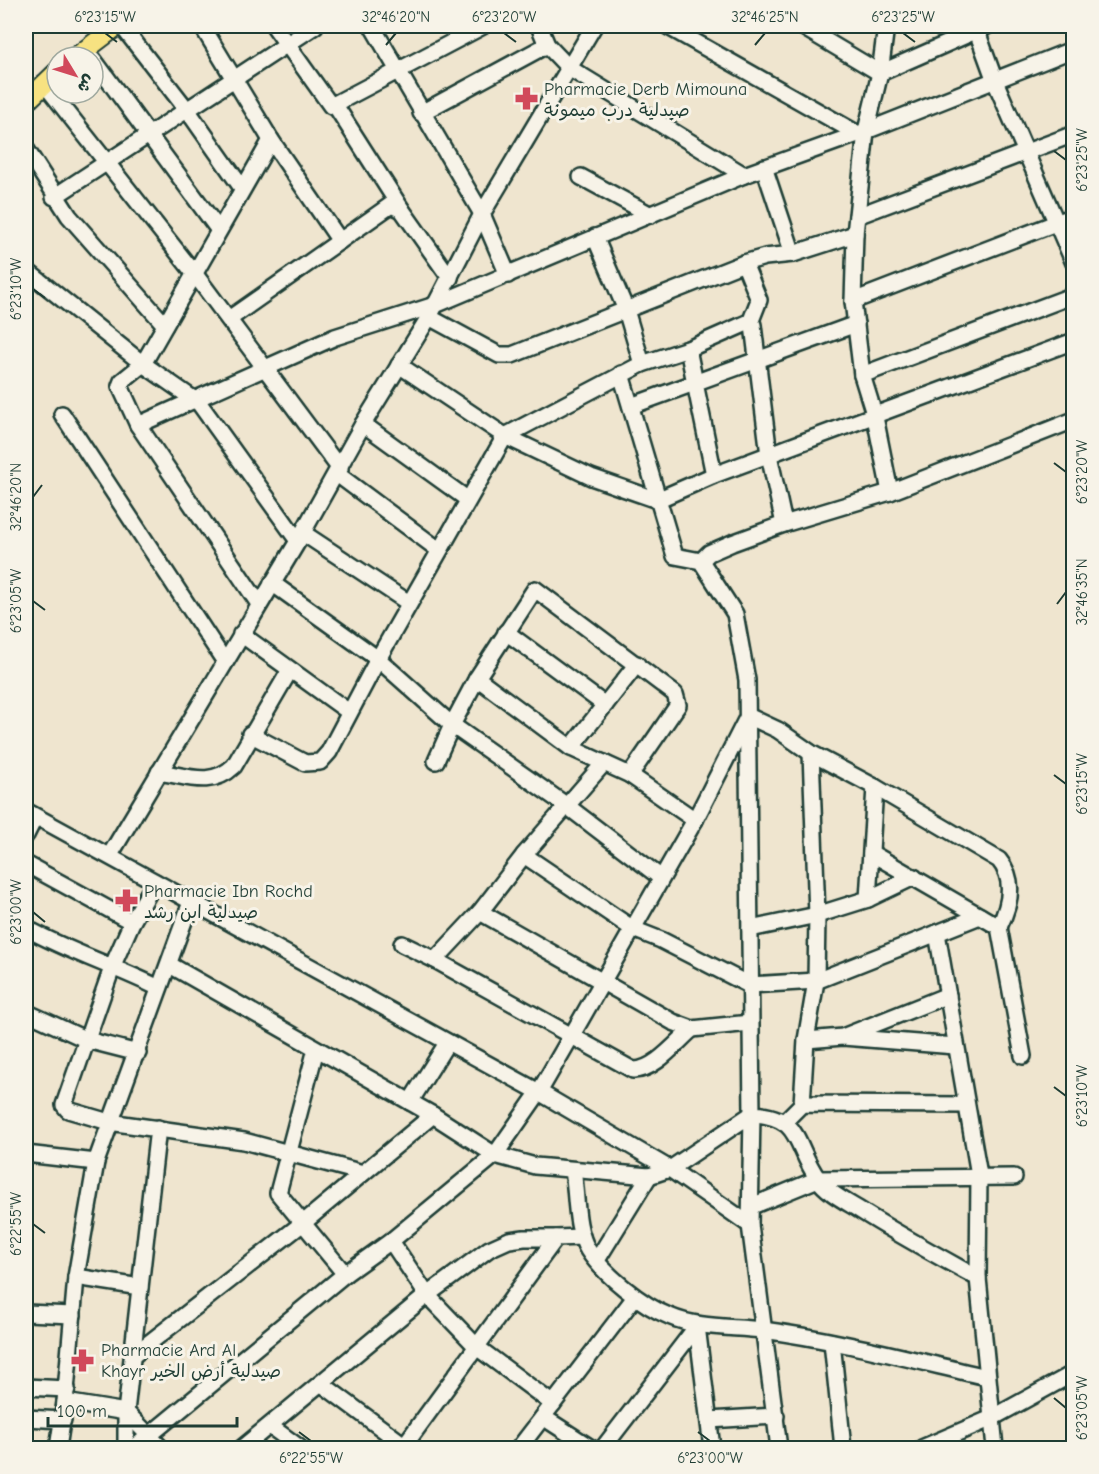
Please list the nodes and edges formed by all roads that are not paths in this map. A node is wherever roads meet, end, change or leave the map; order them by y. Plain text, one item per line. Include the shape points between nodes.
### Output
1 (117, 26) edge
2 (122, 26) edge
3 (202, 26) edge
4 (274, 26) edge
5 (315, 26) edge
6 (374, 26) edge
7 (483, 26) edge
8 (539, 26) edge
9 (594, 26) edge
10 (667, 26) edge
11 (801, 26) edge
12 (886, 26) edge
13 (980, 27) edge
14 (98, 45) edge
15 (288, 45) junction
16 (547, 45) junction
17 (1074, 49) edge
18 (569, 68) junction
19 (396, 70) junction
20 (880, 73) junction
21 (105, 79) edge
22 (236, 80) junction
23 (995, 81) junction
24 (45, 82) edge
25 (26, 102) edge
26 (69, 105) edge
27 (335, 105) junction
28 (188, 111) junction
29 (421, 113) junction
30 (862, 132) junction
31 (1074, 134) edge
32 (150, 136) junction
33 (271, 140) junction
34 (26, 149) edge
35 (1026, 154) junction
36 (108, 164) junction
37 (764, 168) junction
38 (744, 175) junction
39 (581, 177) dead end
40 (242, 188) junction
41 (54, 197) junction
42 (402, 210) junction
43 (482, 214) junction
44 (651, 215) junction
45 (857, 216) junction
46 (1074, 216) edge
47 (1057, 222) junction
48 (218, 229) junction
49 (855, 234) junction
50 (595, 237) junction
51 (340, 241) junction
52 (793, 254) junction
53 (744, 263) junction
54 (1074, 263) edge
55 (26, 270) edge
56 (194, 273) junction
57 (508, 275) junction
58 (450, 278) junction
59 (1074, 295) edge
60 (853, 301) junction
61 (626, 310) junction
62 (432, 311) junction
63 (229, 319) junction
64 (750, 323) junction
65 (856, 324) junction
66 (165, 325) junction
67 (1074, 341) edge
68 (688, 349) junction
69 (758, 361) junction
70 (143, 364) junction
71 (642, 364) junction
72 (399, 365) junction
73 (266, 368) junction
74 (621, 374) junction
75 (862, 375) junction
76 (696, 383) junction
77 (191, 399) junction
78 (631, 406) junction
79 (62, 414) dead end
80 (875, 417) junction
81 (1074, 420) edge
82 (363, 424) junction
83 (138, 425) junction
84 (506, 436) junction
85 (769, 455) junction
86 (338, 472) junction
87 (714, 475) junction
88 (890, 492) junction
89 (467, 499) junction
90 (657, 500) junction
91 (784, 524) junction
92 (301, 537) junction
93 (439, 550) junction
94 (701, 561) junction
95 (272, 583) junction
96 (409, 603) junction
97 (259, 604) junction
98 (506, 632) junction
99 (241, 634) junction
100 (378, 659) junction
101 (225, 662) junction
102 (637, 664) junction
103 (290, 670) junction
104 (477, 678) junction
105 (605, 705) junction
106 (349, 712) junction
107 (748, 716) junction
108 (452, 725) junction
109 (250, 734) junction
110 (572, 748) junction
111 (811, 753) junction
112 (436, 761) dead end
113 (604, 764) junction
114 (159, 772) junction
115 (630, 775) junction
116 (874, 787) junction
117 (567, 806) junction
118 (30, 814) edge
119 (695, 820) junction
120 (26, 836) edge
121 (871, 853) junction
122 (110, 855) junction
123 (524, 855) junction
124 (26, 864) edge
125 (914, 877) junction
126 (660, 878) junction
127 (155, 882) junction
128 (868, 899) junction
129 (191, 902) junction
130 (480, 912) junction
131 (817, 915) junction
132 (980, 916) junction
133 (132, 922) junction
134 (999, 927) junction
135 (26, 928) edge
136 (633, 929) junction
137 (750, 929) junction
138 (937, 933) junction
139 (402, 944) dead end
140 (435, 960) junction
141 (170, 964) junction
142 (113, 965) junction
143 (602, 981) junction
144 (816, 981) junction
145 (749, 985) junction
146 (159, 988) junction
147 (948, 994) junction
148 (26, 1012) edge
149 (750, 1023) junction
150 (692, 1029) junction
151 (572, 1035) junction
152 (843, 1037) junction
153 (87, 1040) junction
154 (806, 1040) junction
155 (447, 1043) junction
156 (955, 1046) junction
157 (316, 1049) junction
158 (138, 1053) junction
159 (1023, 1056) dead end
160 (539, 1092) junction
161 (410, 1102) junction
162 (802, 1104) junction
163 (966, 1105) junction
164 (752, 1114) junction
165 (434, 1115) junction
166 (785, 1121) junction
167 (109, 1122) junction
168 (158, 1128) junction
169 (26, 1154) edge
170 (288, 1154) junction
171 (495, 1155) junction
172 (96, 1162) junction
173 (670, 1169) junction
174 (573, 1170) junction
175 (363, 1173) junction
176 (649, 1176) junction
177 (979, 1176) junction
178 (1014, 1177) dead end
179 (818, 1179) junction
180 (752, 1206) junction
181 (303, 1223) junction
182 (750, 1225) junction
183 (582, 1237) junction
184 (556, 1238) junction
185 (391, 1241) junction
186 (597, 1260) junction
187 (345, 1274) junction
188 (76, 1277) junction
189 (978, 1278) junction
190 (140, 1287) junction
191 (427, 1295) junction
192 (635, 1297) junction
193 (26, 1313) edge
194 (73, 1315) junction
195 (696, 1326) junction
196 (763, 1330) junction
197 (832, 1342) junction
198 (478, 1348) junction
199 (135, 1354) junction
200 (1074, 1373) edge
201 (987, 1377) junction
202 (322, 1384) junction
203 (26, 1387) edge
204 (66, 1395) junction
205 (553, 1404) junction
206 (126, 1412) junction
207 (543, 1416) junction
208 (776, 1416) junction
209 (26, 1418) edge
210 (992, 1418) junction
211 (63, 1420) junction
212 (709, 1420) junction
213 (270, 1426) junction
214 (149, 1436) junction
215 (406, 1447) edge
216 (58, 1449) edge
217 (126, 1449) edge
218 (134, 1449) edge
219 (161, 1449) edge
220 (242, 1449) edge
221 (300, 1449) edge
222 (519, 1449) edge
223 (591, 1449) edge
224 (603, 1449) edge
225 (712, 1449) edge
226 (779, 1449) edge
227 (843, 1449) edge
228 (922, 1449) edge
229 (995, 1449) edge

1 - 14 main road
2 - 28 street
3 - 22 street
4 - 15 street
5 - 15 street
6 - 19 street
7 - 19 street
8 - 16 street
9 - 18 street
10 - 30 street
11 - 20 street
12 - 20 street
13 - 20 street
13 - 23 street
15 - 22 street
15 - 27 street via 327,105
16 - 18 street
16 - 29 street
17 - 23 street
18 - 38 street
18 - 43 street
19 - 27 street
19 - 29 street
20 - 30 street
21 - 32 street
22 - 28 street
22 - 33 street
23 - 30 street
23 - 35 street
24 - 25 main road
26 - 36 street
27 - 42 street
28 - 32 street
28 - 40 street
29 - 43 street
30 - 37 street
30 - 45 street
31 - 35 street
32 - 36 street
32 - 48 street
33 - 40 street
33 - 51 street
34 - 41 street
35 - 45 street
35 - 47 street
36 - 41 street
36 - 56 street
37 - 38 street
37 - 52 street
38 - 44 street
39 - 44 street
40 - 48 street
41 - 66 street
42 - 51 street via 391,205
42 - 58 street
43 - 57 street
43 - 58 street
44 - 50 street
45 - 49 street
46 - 47 street
47 - 54 street
47 - 60 street
48 - 56 street
49 - 52 street
49 - 60 street
50 - 57 street
50 - 61 street
51 - 63 street
52 - 53 street
53 - 61 street
53 - 64 street via 760,304
55 - 70 street
56 - 63 street
56 - 66 street
57 - 62 street
58 - 62 street
59 - 75 street
60 - 65 street
61 - 62 street via 512,355 499,355
61 - 71 street
62 - 72 street
62 - 73 street via 335,337
63 - 73 street
64 - 68 street
64 - 69 street
65 - 69 street
65 - 75 street
66 - 70 street
67 - 80 street
68 - 71 street
68 - 76 street
69 - 76 street
69 - 85 street
70 - 77 street
70 - 83 street via 120,386
71 - 74 street
72 - 82 street
72 - 84 street
73 - 77 street
73 - 86 street
74 - 78 street
74 - 84 street
75 - 80 street
76 - 78 street
76 - 87 street
77 - 83 street
77 - 92 street via 209,413
78 - 90 street
79 - 101 street
80 - 85 street
80 - 88 street
81 - 88 street
82 - 86 street
82 - 89 street
83 - 97 street
84 - 89 street
84 - 90 street via 591,477
85 - 87 street
85 - 91 street
86 - 92 street
86 - 93 street
87 - 90 street
88 - 91 street
89 - 93 street
90 - 94 street via 675,556
91 - 94 street via 709,553
92 - 95 street
92 - 96 street
93 - 96 street
94 - 107 street via 735,614 747,680
95 - 97 street
95 - 100 street
96 - 100 street
97 - 99 street
98 - 102 street via 535,589
98 - 104 street
98 - 105 street
99 - 101 street
99 - 103 street
100 - 106 street
100 - 108 street
101 - 114 street
102 - 105 street
102 - 115 street via 670,688 678,705
103 - 106 street
103 - 109 street
104 - 108 street
104 - 110 street
105 - 110 street
106 - 109 street via 320,762 305,764
107 - 111 street via 778,730
107 - 119 street
107 - 137 street
108 - 112 street
108 - 117 street
109 - 114 street via 234,766 224,776 211,780
110 - 113 street
111 - 116 street
111 - 131 street
113 - 115 street
113 - 117 street
114 - 122 street
115 - 119 street
116 - 121 street
116 - 134 street via 999,860 1008,870 1010,889
117 - 123 street
117 - 126 street
118 - 120 street
118 - 122 street
119 - 126 street
121 - 125 street
121 - 128 street
122 - 127 street
123 - 130 street
123 - 136 street
124 - 133 street
125 - 128 street
125 - 132 street
126 - 136 street
127 - 129 street
127 - 133 street
128 - 131 street
129 - 141 street
129 - 155 street
130 - 140 street
130 - 143 street
131 - 137 street
131 - 144 street
132 - 134 street
132 - 138 street
133 - 142 street
134 - 159 street
135 - 142 street via 81,956
136 - 143 street
136 - 145 street
137 - 145 street
138 - 144 street
138 - 147 street
139 - 140 street
140 - 151 street
141 - 146 street
141 - 157 street
142 - 146 street
142 - 153 street
143 - 150 street
143 - 151 street
144 - 145 street
144 - 154 street
145 - 149 street
146 - 158 street
147 - 152 street
147 - 156 street
148 - 153 street
149 - 150 street
149 - 164 street
150 - 151 street via 641,1071 625,1068
151 - 160 street
152 - 154 street
152 - 156 street
153 - 158 street
153 - 167 street via 64,1105 68,1110
154 - 162 street
155 - 160 street
155 - 161 street
156 - 163 street
157 - 161 street
157 - 170 street
158 - 167 street
160 - 171 street
160 - 173 street
161 - 165 street
162 - 163 street
162 - 166 street
163 - 177 street
164 - 166 street
164 - 173 street
164 - 180 street
165 - 171 street
165 - 175 street
166 - 179 street
167 - 168 street
167 - 172 street
168 - 170 street via 244,1141
168 - 190 street
169 - 172 street
170 - 175 street
170 - 181 street via 278,1193
171 - 174 street via 535,1166
171 - 185 street
172 - 188 street
173 - 176 street
173 - 182 street
174 - 176 street
174 - 183 street
175 - 181 street
176 - 186 street
177 - 178 street
177 - 179 street
177 - 189 street
179 - 180 street
179 - 189 street via 887,1228
180 - 182 street
181 - 187 street
181 - 199 street
182 - 196 street
183 - 184 street
183 - 186 street
184 - 191 street via 509,1240 489,1249
184 - 198 street
185 - 187 street
185 - 191 street
186 - 192 street
187 - 214 street
188 - 190 street
188 - 194 street
189 - 201 street
190 - 199 street
191 - 198 street
191 - 202 street
192 - 195 street via 652,1309
192 - 205 street
193 - 194 street
194 - 204 street
195 - 196 street
195 - 212 street
195 - 224 street
196 - 197 street
196 - 208 street
197 - 201 street
197 - 227 street
198 - 205 street
198 - 215 street
199 - 206 street
200 - 210 street
201 - 210 street
202 - 213 street
202 - 215 street
203 - 204 street
204 - 206 street
204 - 211 street
205 - 207 street
206 - 214 street
206 - 217 street
207 - 222 street
207 - 223 street
208 - 212 street
208 - 226 street
209 - 211 street
210 - 228 street
210 - 229 street
211 - 216 street
212 - 225 street
213 - 220 street
213 - 221 street
214 - 218 street
214 - 219 street

